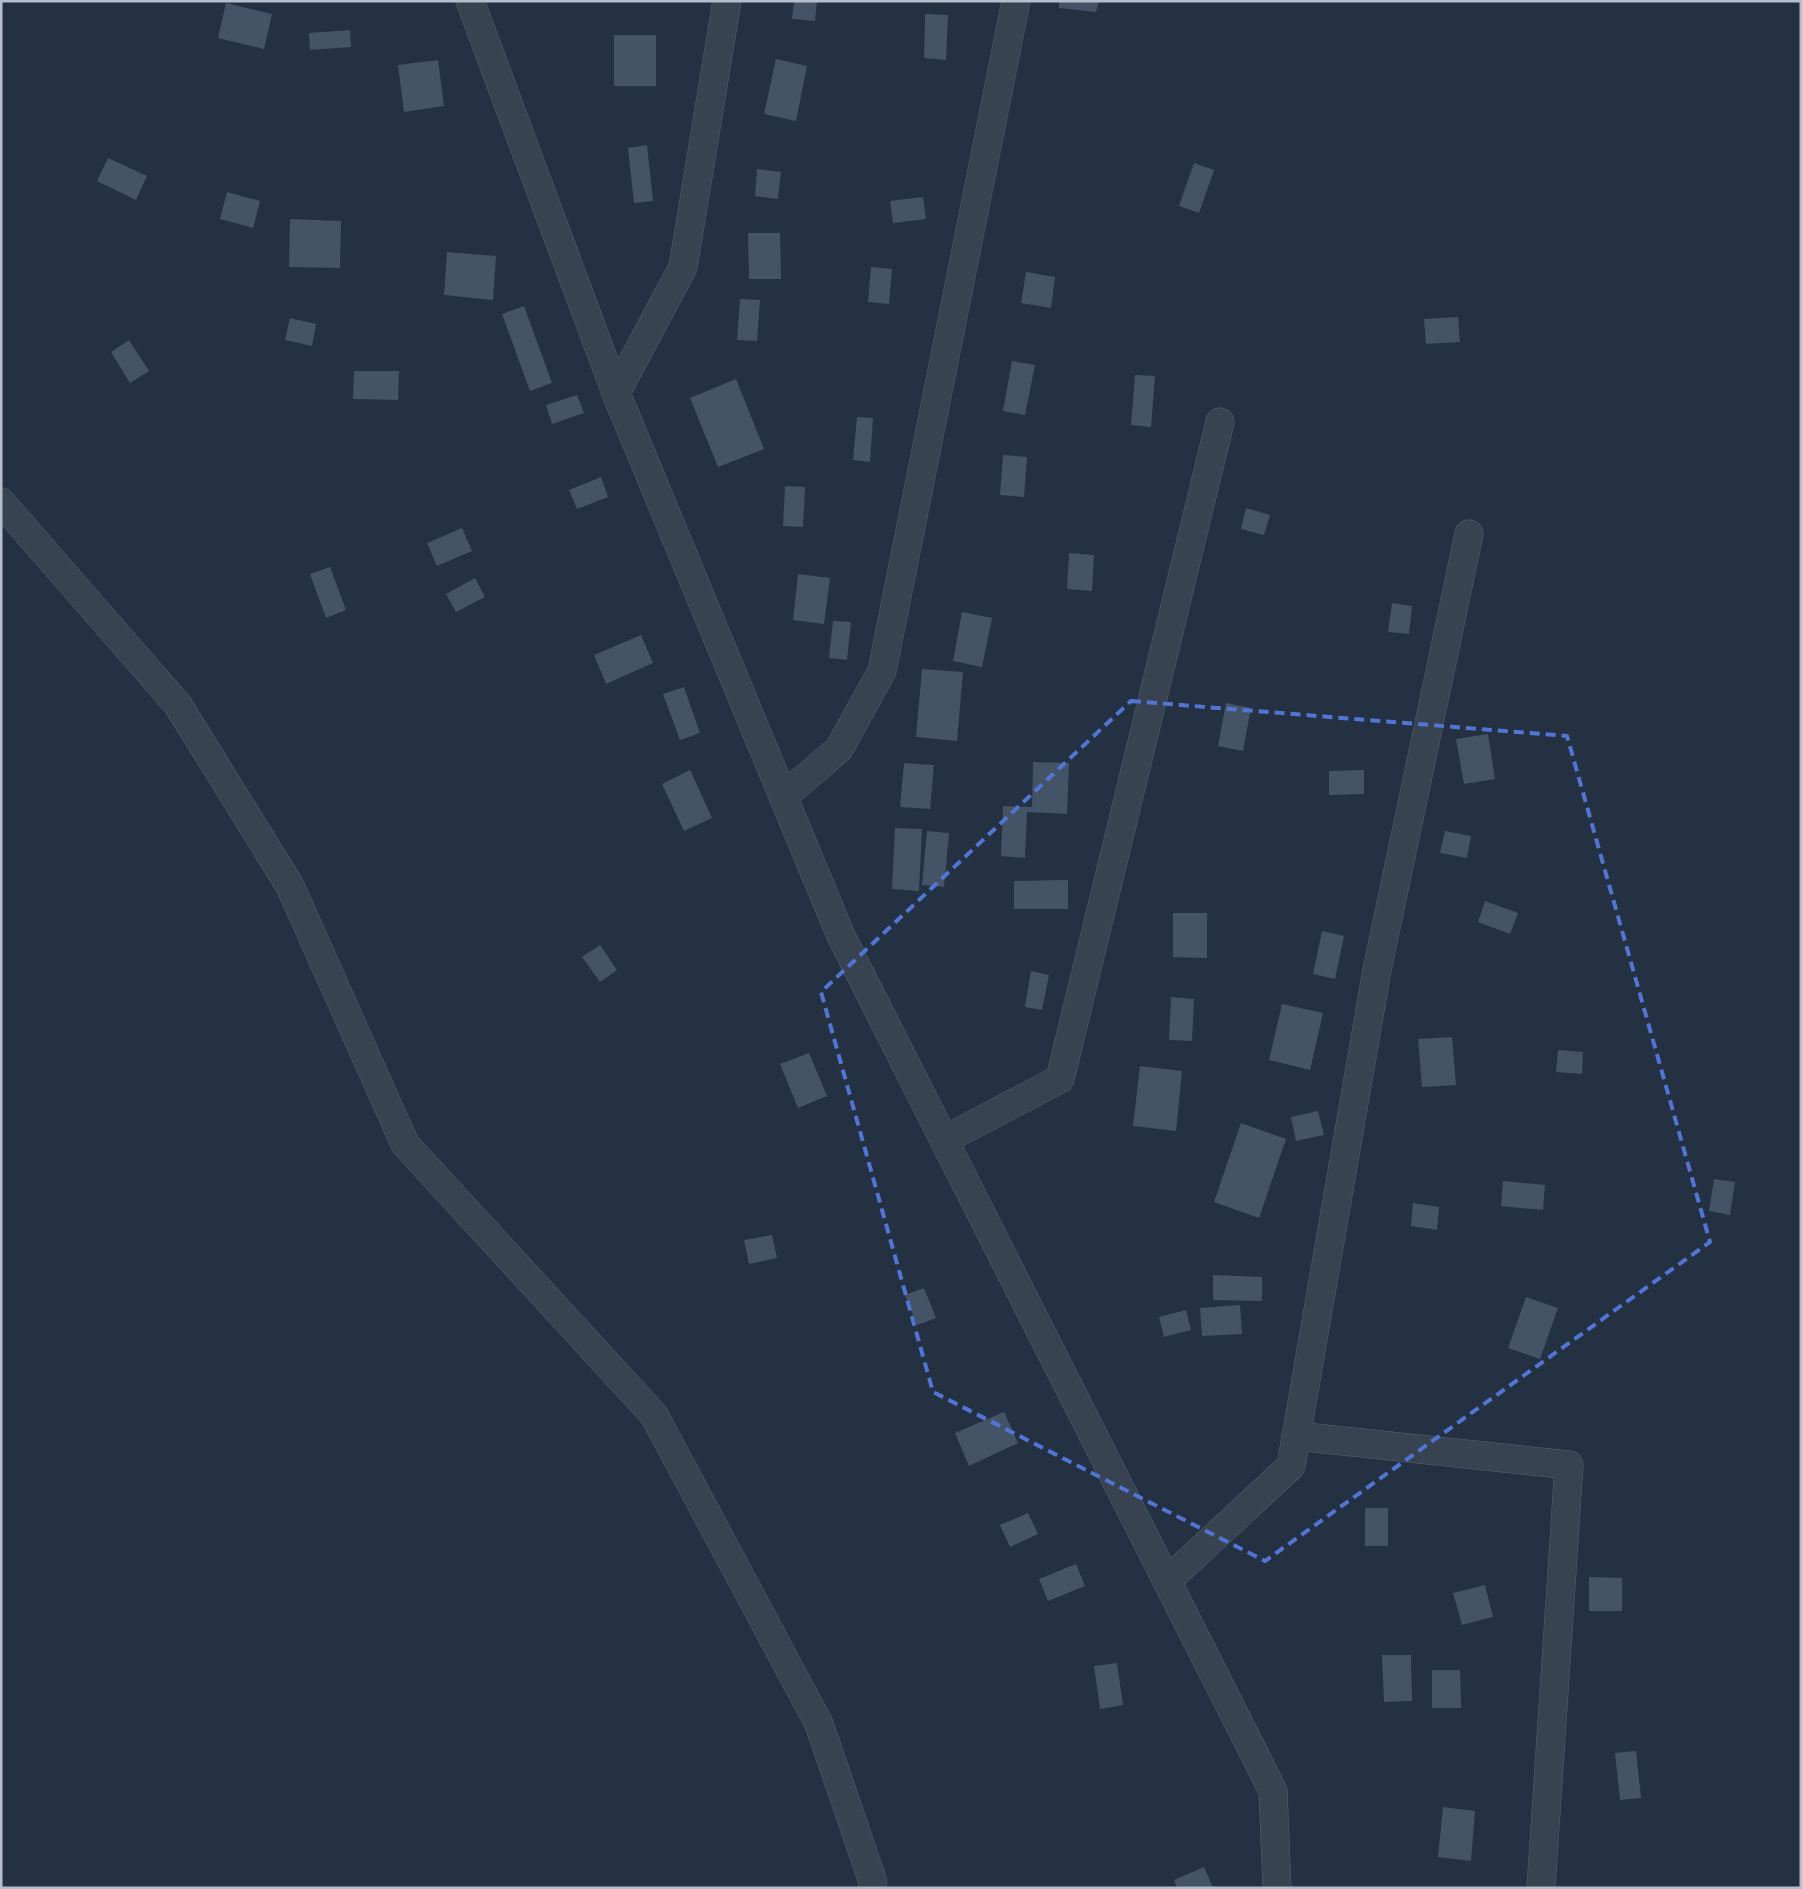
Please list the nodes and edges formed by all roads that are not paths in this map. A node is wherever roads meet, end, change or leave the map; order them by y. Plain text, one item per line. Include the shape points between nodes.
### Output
1 (470, 1) edge
2 (727, 1) edge
3 (1016, 1) edge
4 (616, 393) junction
5 (1220, 422) dead end
6 (1, 502) edge
7 (1469, 534) dead end
8 (783, 797) junction
9 (944, 1140) junction
10 (1296, 1436) junction
11 (1167, 1581) junction
12 (873, 1888) edge
13 (1277, 1888) edge
14 (1541, 1888) edge

1 - 4 street
2 - 4 street via 683,266
3 - 8 street via 882,671 839,749
4 - 8 street
5 - 9 street via 1060,1079
6 - 12 street via 178,705 290,886 405,1144 654,1415 819,1724
7 - 10 street via 1377,970
8 - 9 street via 840,936
9 - 11 street
10 - 11 street via 1291,1466
10 - 14 street via 1569,1465
11 - 13 street via 1274,1791

